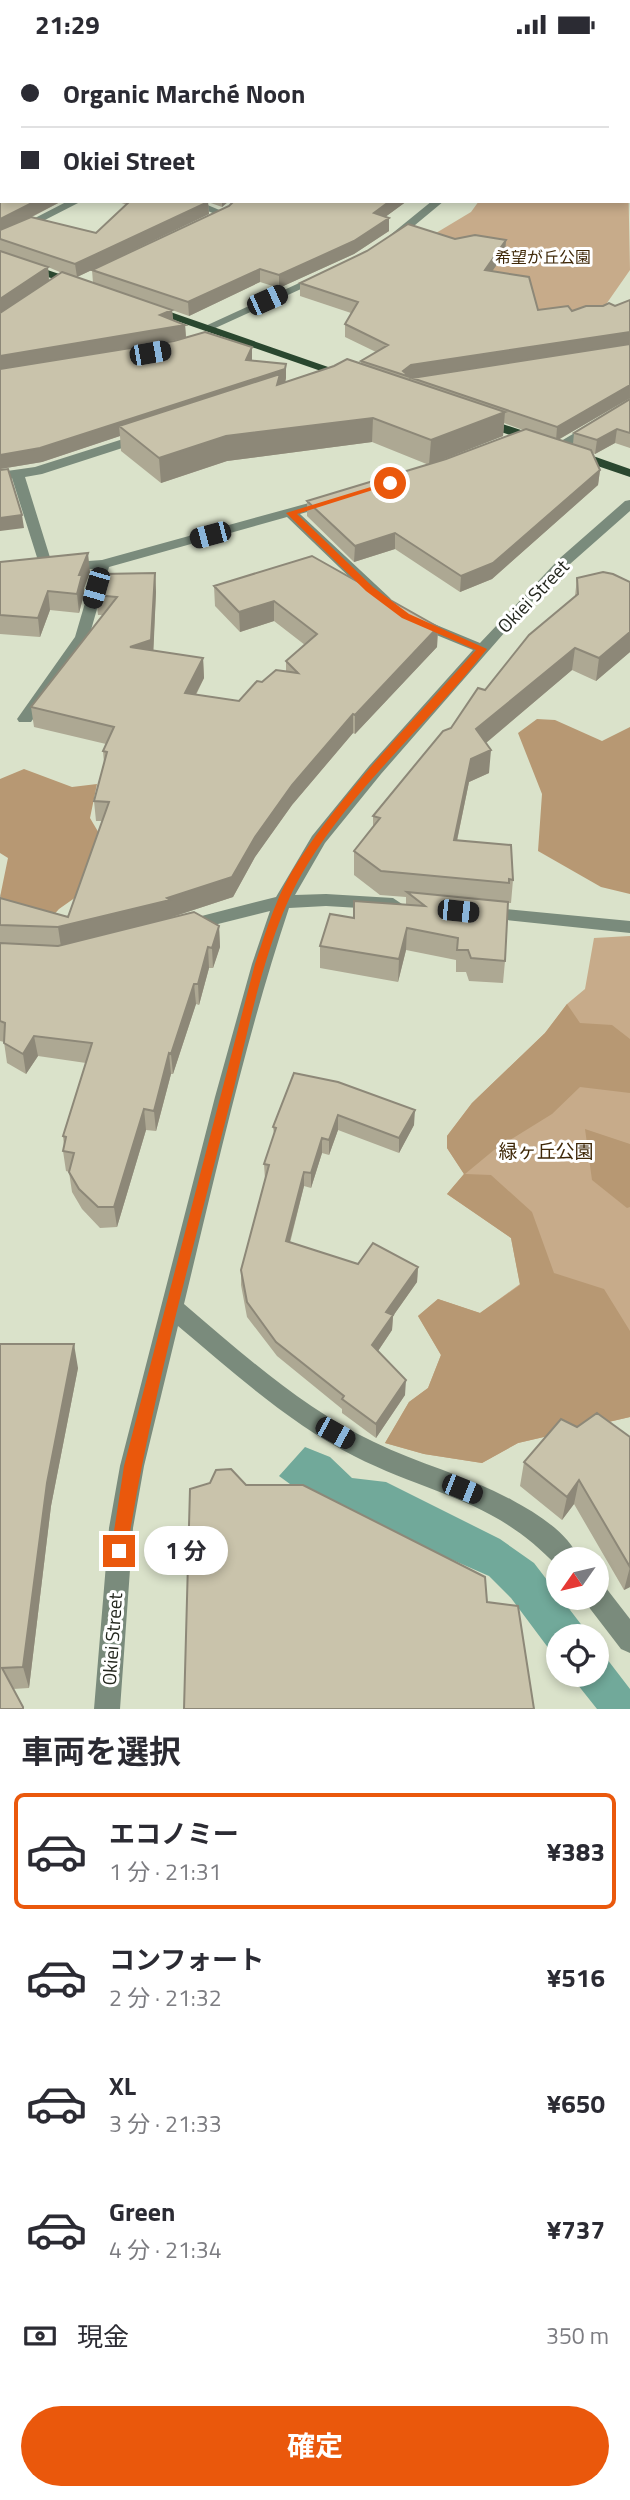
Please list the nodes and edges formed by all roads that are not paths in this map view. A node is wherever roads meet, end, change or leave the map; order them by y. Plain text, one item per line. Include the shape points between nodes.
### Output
1 (74, 203) edge
2 (196, 203) edge
3 (437, 203) edge
4 (212, 219) edge
5 (0, 240) edge
6 (383, 244) edge
7 (0, 257) edge
8 (335, 269) edge
9 (63, 279) junction
10 (83, 284) edge
11 (50, 286) edge
12 (137, 304) edge
13 (206, 334) junction
14 (224, 334) joint
15 (338, 373) junction
16 (319, 380) edge
17 (364, 381) edge
18 (630, 404) edge
19 (471, 417) edge
20 (152, 434) edge
21 (524, 436) junction
22 (508, 445) edge
23 (556, 447) junction
24 (630, 473) edge
25 (18, 475) junction
26 (0, 476) edge
27 (341, 498) edge
28 (630, 505) edge
29 (291, 513) junction
30 (103, 564) junction
31 (482, 649) junction
32 (25, 719) dead end
33 (282, 902) junction
34 (412, 906) edge
35 (467, 911) edge
36 (630, 927) edge
37 (167, 932) edge
38 (171, 1307) junction
39 (555, 1547) edge
40 (607, 1610) edge
41 (630, 1640) edge
42 (107, 1709) edge

1 - 5 street
2 - 4 street via 228,211
3 - 6 street
7 - 9 main road
8 - 13 street
9 - 10 main road
9 - 11 street
12 - 13 main road
13 - 14 street
14 - 15 main road
15 - 16 street
15 - 17 main road
18 - 23 street
19 - 21 main road
20 - 25 street
21 - 22 street
21 - 23 main road
23 - 24 main road
25 - 26 street
25 - 30 street via 40,567
27 - 29 street
28 - 31 street, Okiei Street via 540,586
29 - 30 street
29 - 31 street via 401,613
30 - 32 street via 82,637
31 - 33 street, Okiei Street via 341,810 302,863
33 - 34 street
33 - 37 street
33 - 38 street, Okiei Street via 261,964
35 - 36 street
38 - 39 street via 335,1433 372,1454 497,1503 532,1523
38 - 42 street, Okiei Street via 121,1528
40 - 41 street

